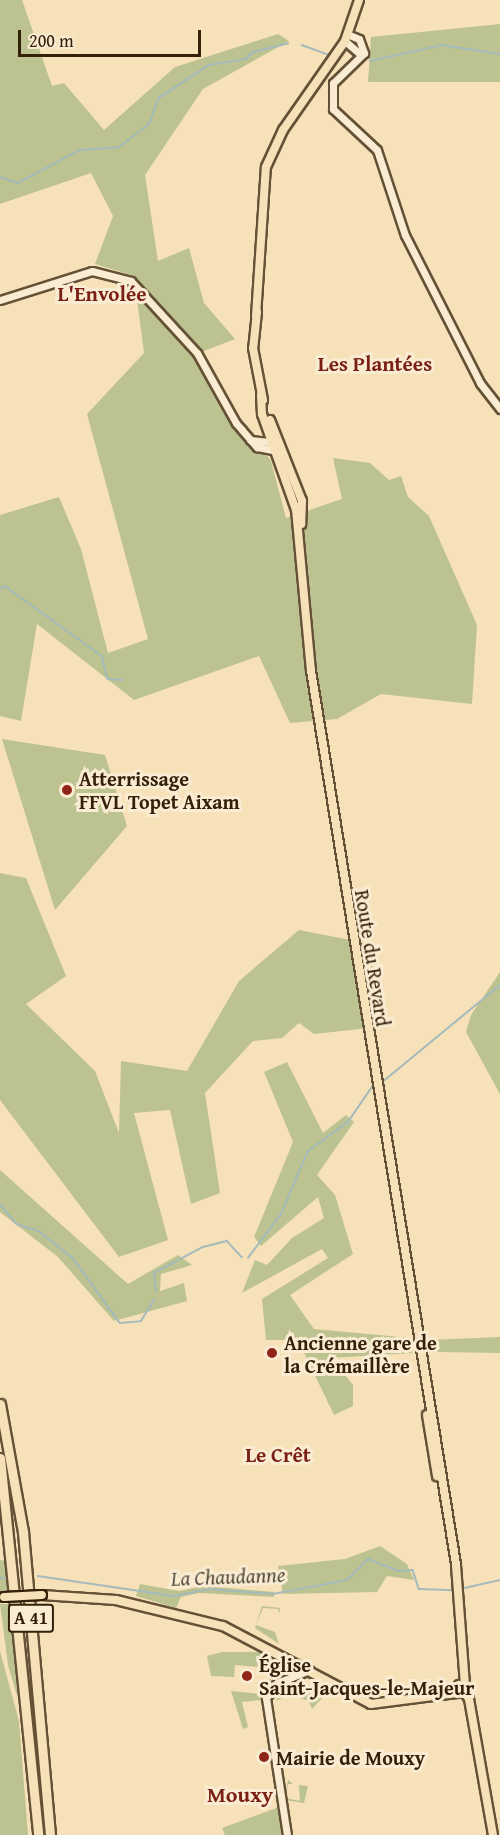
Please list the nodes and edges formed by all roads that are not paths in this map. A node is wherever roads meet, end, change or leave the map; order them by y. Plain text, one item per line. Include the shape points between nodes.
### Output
1 (358, 0) edge
2 (363, 0) edge
3 (348, 39) junction
4 (362, 60) junction
5 (0, 300) edge
6 (500, 409) edge
7 (275, 444) junction
8 (0, 1404) edge
9 (0, 1458) edge
10 (2, 1598) edge
11 (309, 1670) junction
12 (461, 1687) junction
13 (38, 1835) edge
14 (50, 1835) edge
15 (287, 1835) edge
16 (493, 1835) edge

1 - 3 main road, Route du Revard
2 - 3 main road, Route du Revard
3 - 4 street
3 - 4 street via 363,48
3 - 7 main road, Route du Revard via 271,153 259,222 263,254 254,348 261,395
4 - 6 street via 333,83 333,109 377,150 405,234 480,383
5 - 7 street via 84,273 109,272 131,281 197,353 250,440
7 - 12 main road, Route du Revard via 299,534 310,662 426,1387 430,1446 447,1511 458,1583 464,1660
8 - 14 highway, A 41 via 23,1532
9 - 13 highway, A 41
10 - 11 main road, bridge via 42,1594 116,1600 250,1637
11 - 12 main road via 371,1704 449,1694
11 - 15 street via 278,1683 266,1698
12 - 16 main road, Route du Revard via 476,1731

